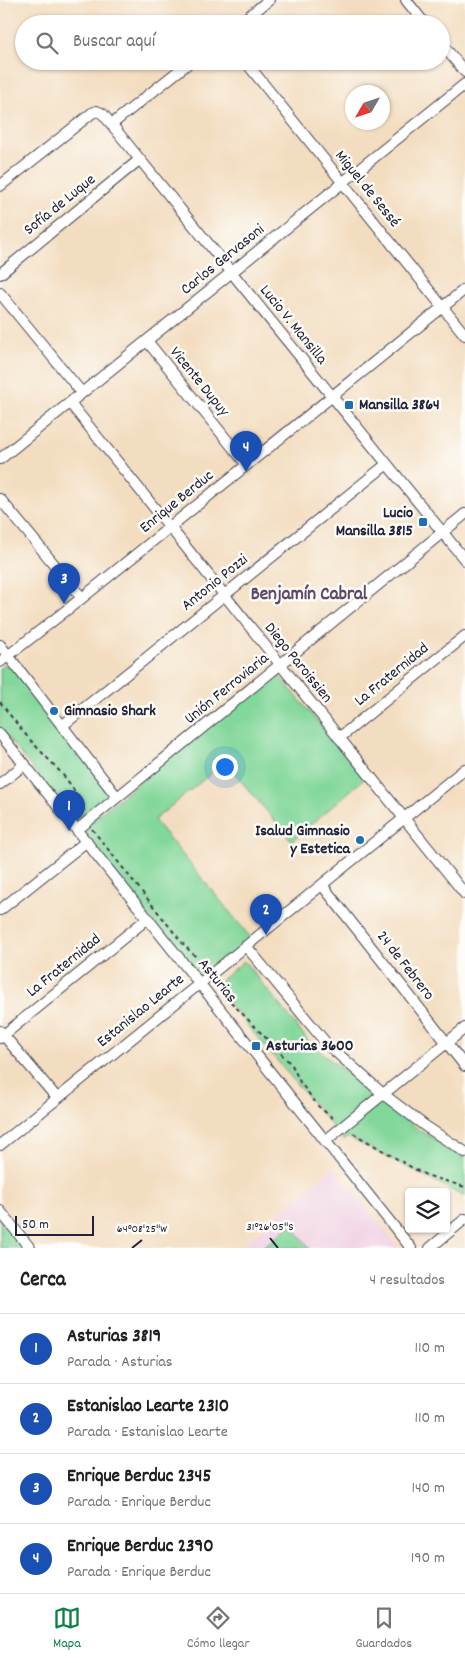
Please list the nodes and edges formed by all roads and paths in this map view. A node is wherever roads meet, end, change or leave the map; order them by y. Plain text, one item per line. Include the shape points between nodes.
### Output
1 (269, 0) edge
2 (406, 0) edge
3 (250, 15) edge
4 (418, 15) edge
5 (450, 54) edge
6 (180, 70) edge
7 (252, 70) edge
8 (465, 72) edge
9 (465, 84) edge
10 (112, 124) junction
11 (139, 160) junction
12 (342, 183) junction
13 (0, 186) edge
14 (0, 274) edge
15 (231, 274) junction
16 (465, 289) edge
17 (0, 293) edge
18 (442, 307) junction
19 (465, 335) edge
20 (147, 341) junction
21 (82, 393) junction
22 (332, 396) junction
23 (70, 403) junction
24 (0, 459) edge
25 (387, 464) junction
26 (247, 465) junction
27 (0, 498) edge
28 (465, 514) edge
29 (170, 527) junction
30 (442, 532) junction
31 (465, 560) edge
32 (224, 595) junction
33 (82, 598) junction
34 (465, 636) edge
35 (0, 644) edge
36 (4, 658) edge
37 (280, 665) junction
38 (62, 726) junction
39 (0, 734) edge
40 (339, 738) junction
41 (25, 764) junction
42 (465, 769) edge
43 (0, 784) edge
44 (117, 797) junction
45 (404, 818) junction
46 (77, 830) junction
47 (86, 841) junction
48 (322, 885) junction
49 (465, 894) edge
50 (0, 910) edge
51 (148, 918) junction
52 (246, 946) junction
53 (200, 983) junction
54 (465, 1028) edge
55 (1, 1035) edge
56 (447, 1043) junction
57 (465, 1066) edge
58 (383, 1094) junction
59 (57, 1098) junction
60 (325, 1141) junction
61 (0, 1145) edge
62 (465, 1152) edge
63 (0, 1211) edge
64 (465, 1219) edge
65 (30, 1248) edge
66 (411, 1248) edge
67 (430, 1248) edge

1 - 3 street
2 - 4 street
5 - 8 street
6 - 10 street
7 - 12 street, Miguel de Sessé
9 - 12 street, Carlos Gervasoni
10 - 11 street, Lucio V. Mansilla
10 - 13 street, Lucio V. Mansilla via 103,114 92,113
11 - 14 street, Sofía de Luque
11 - 15 street, Lucio V. Mansilla
12 - 15 street, Carlos Gervasoni
12 - 18 street, Miguel de Sessé
15 - 20 street, Carlos Gervasoni
15 - 22 street, Lucio V. Mansilla
16 - 18 street, Enrique Berduc
17 - 21 street
18 - 19 street, Miguel de Sessé
18 - 22 street, Enrique Berduc
20 - 21 street, Carlos Gervasoni
20 - 26 street, Vicente Dupuy
21 - 23 street, Carlos Gervasoni
22 - 25 street, Lucio V. Mansilla
22 - 26 street, Enrique Berduc
23 - 24 street, Carlos Gervasoni
23 - 29 street, Diego Paroissien
25 - 30 street, Lucio V. Mansilla
25 - 32 street, Antonio Pozzi
26 - 29 street, Enrique Berduc
27 - 33 street
28 - 30 street, Unión Ferroviaria
29 - 32 street, Diego Paroissien
29 - 33 street, Enrique Berduc
30 - 31 street, Lucio V. Mansilla
30 - 37 street, Unión Ferroviaria
32 - 37 street, Diego Paroissien
32 - 38 street, Antonio Pozzi
33 - 36 street, Enrique Berduc
34 - 40 street, La Fraternidad
35 - 36 street
36 - 38 street
37 - 40 street, Diego Paroissien
37 - 44 street, Unión Ferroviaria
38 - 44 street
39 - 41 street, Asturias
40 - 45 street, Diego Paroissien
41 - 43 street
41 - 46 street, Asturias
42 - 45 street, Estanislao Learte
44 - 46 street, Unión Ferroviaria
45 - 48 street, Estanislao Learte
45 - 49 street, Diego Paroissien
46 - 47 street, Asturias
47 - 50 street
47 - 51 street, Asturias
48 - 52 street, Estanislao Learte
48 - 56 street, 24 de Febrero
51 - 53 street, Asturias
51 - 55 street, La Fraternidad
52 - 53 street, Estanislao Learte
52 - 58 street via 326,1043
53 - 59 street, Estanislao Learte
53 - 60 street, Asturias
54 - 56 street
55 - 59 street
56 - 57 street, 24 de Febrero
56 - 58 street
58 - 60 street
58 - 62 street
59 - 61 street, Estanislao Learte
60 - 66 street, Asturias
63 - 65 street
64 - 67 street

